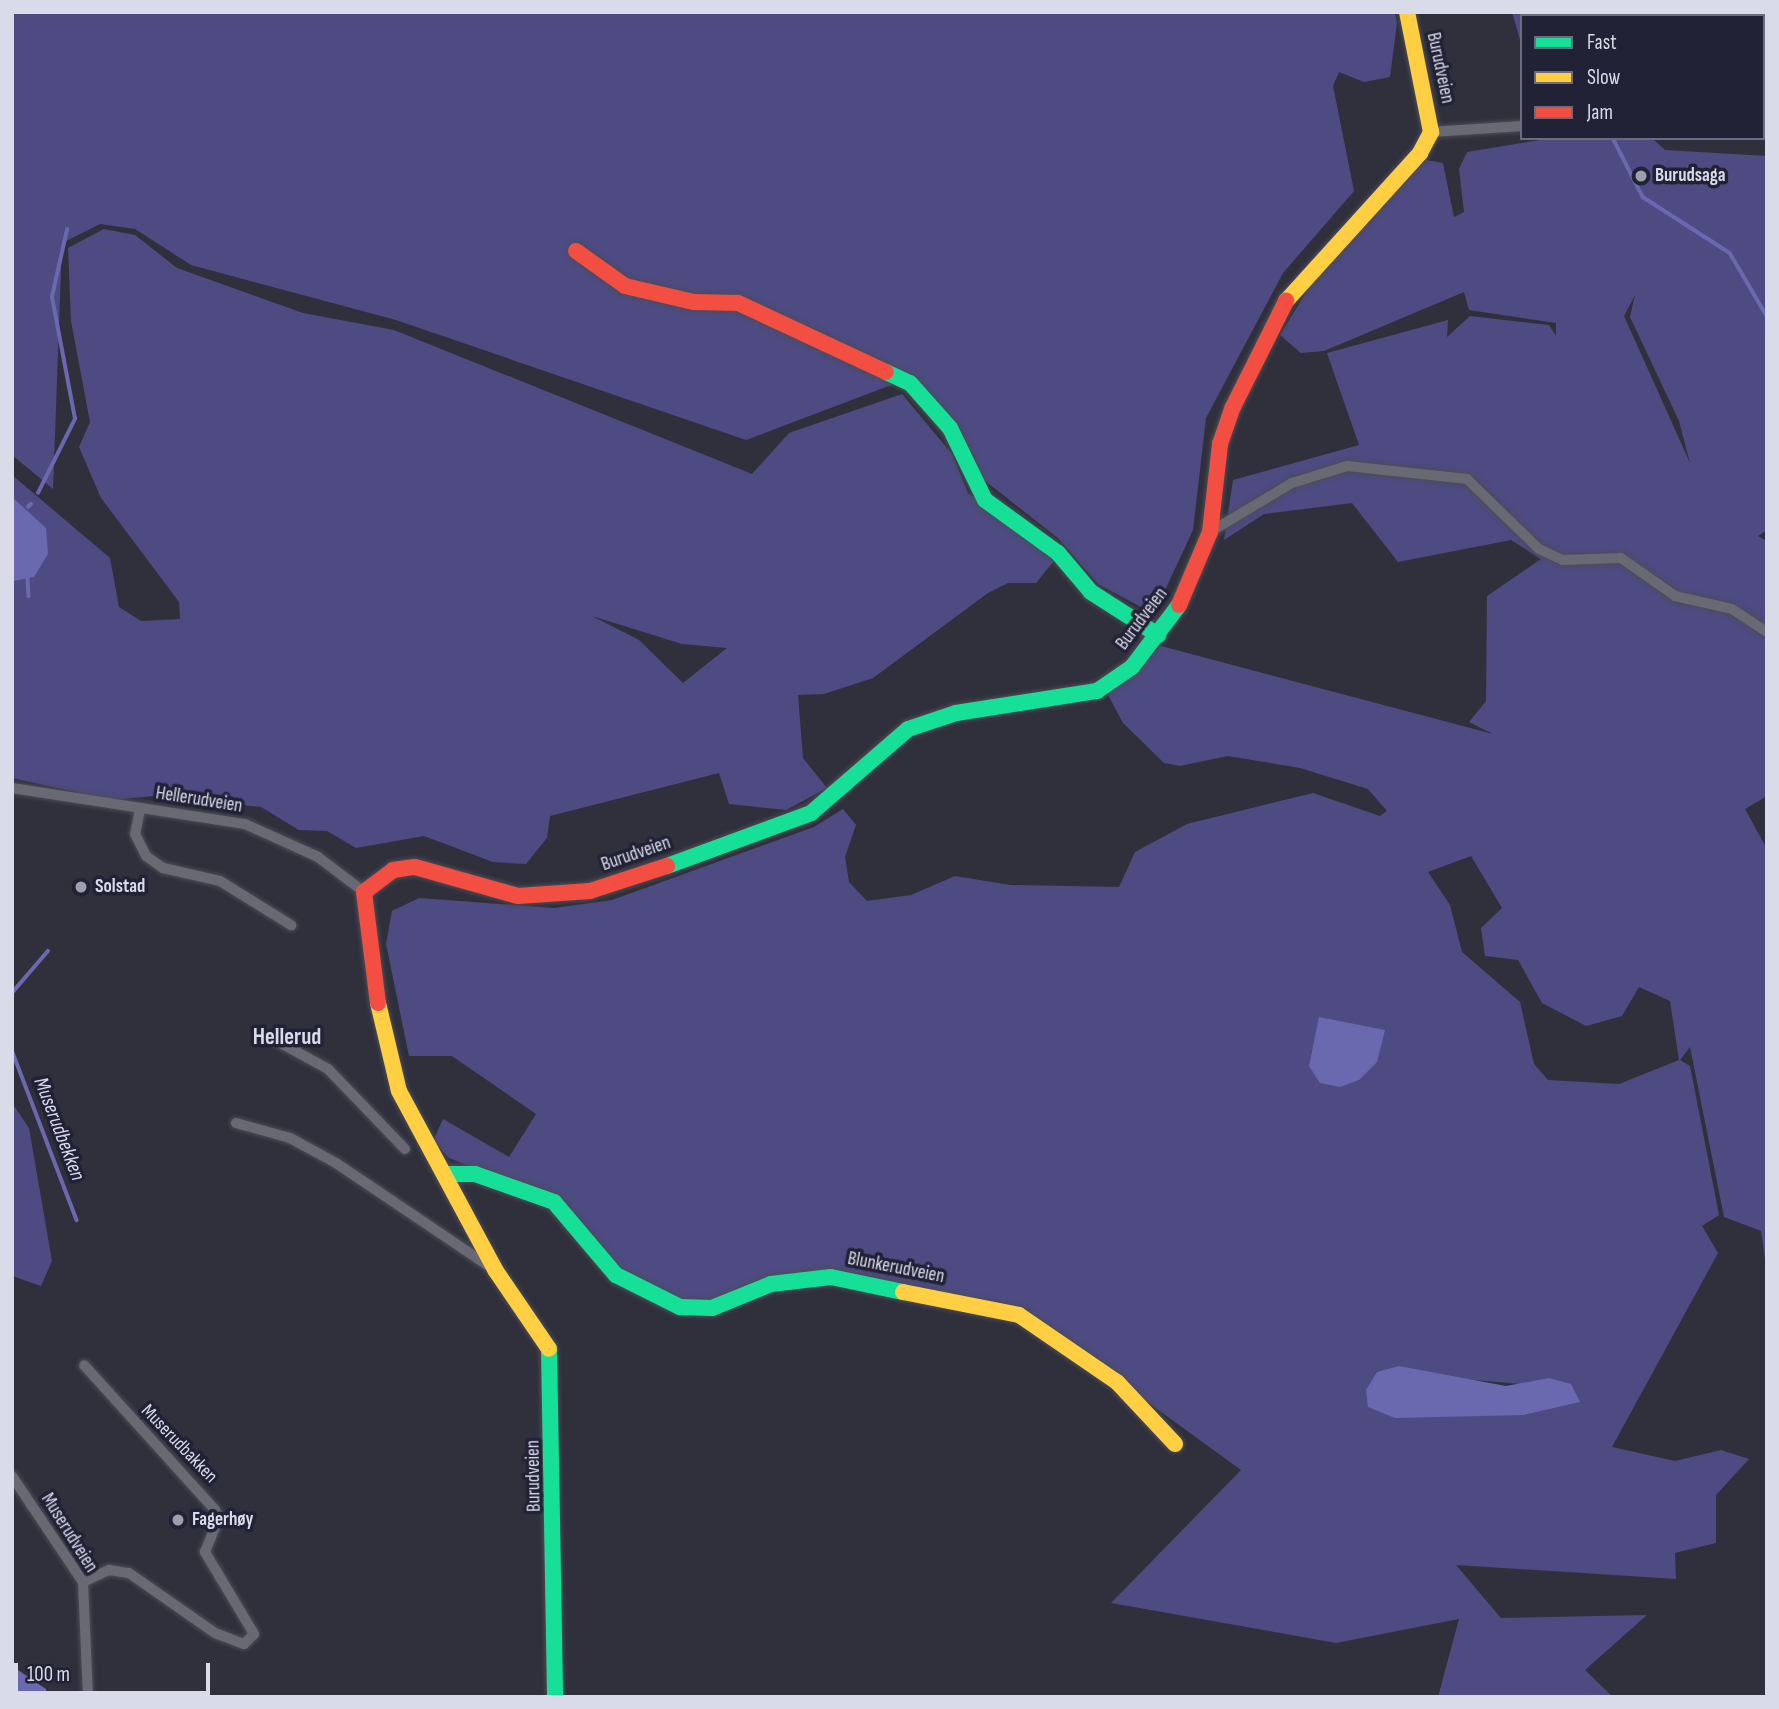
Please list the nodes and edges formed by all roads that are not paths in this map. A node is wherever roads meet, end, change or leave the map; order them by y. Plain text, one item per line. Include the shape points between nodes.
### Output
1 (1407, 12) edge
2 (1520, 126) edge
3 (1431, 132) junction
4 (576, 251) dead end
5 (1210, 532) junction
6 (1767, 632) edge
7 (1158, 635) junction
8 (12, 788) edge
9 (140, 809) junction
10 (364, 892) junction
11 (291, 925) dead end
12 (266, 1035) dead end
13 (236, 1123) dead end
14 (405, 1149) dead end
15 (444, 1174) junction
16 (496, 1272) junction
17 (84, 1365) dead end
18 (1175, 1444) dead end
19 (12, 1476) edge
20 (83, 1582) junction
21 (88, 1697) edge
22 (555, 1697) edge

1 - 3 street, Burudveien
2 - 3 street, Burudveien
3 - 5 street, Burudveien via 1420,153 1317,260 1284,303 1224,432
4 - 7 street via 625,286 694,302 738,303 910,383 950,428 985,500 1058,553 1091,592
5 - 6 street via 1292,482 1347,466 1467,479 1539,549 1563,560 1621,558 1675,596 1732,609
5 - 7 street, Burudveien via 1189,591
7 - 10 street, Burudveien via 1132,667 1097,691 933,719 883,747 811,813 630,880 590,891 518,895 415,867 393,870
8 - 9 street, Hellerudveien
9 - 10 street, Hellerudveien via 245,824 318,858
9 - 11 street via 135,834 146,856 176,872 219,881
10 - 15 street, Burudveien via 369,962 398,1091
12 - 14 street via 328,1069
13 - 16 street, Burudveien via 290,1138 336,1163
15 - 16 street, Burudveien
15 - 18 street, Blunkerudveien via 475,1174 554,1202 616,1275 680,1307 712,1308 771,1284 831,1277 1019,1315 1117,1382
16 - 22 street, Burudveien via 541,1333 552,1363
17 - 20 street, Muserudbakken via 215,1510 219,1518 205,1552 254,1634 244,1644 215,1633 129,1573 109,1570
19 - 20 street, Muserudveien
20 - 21 street, Muserudveien

